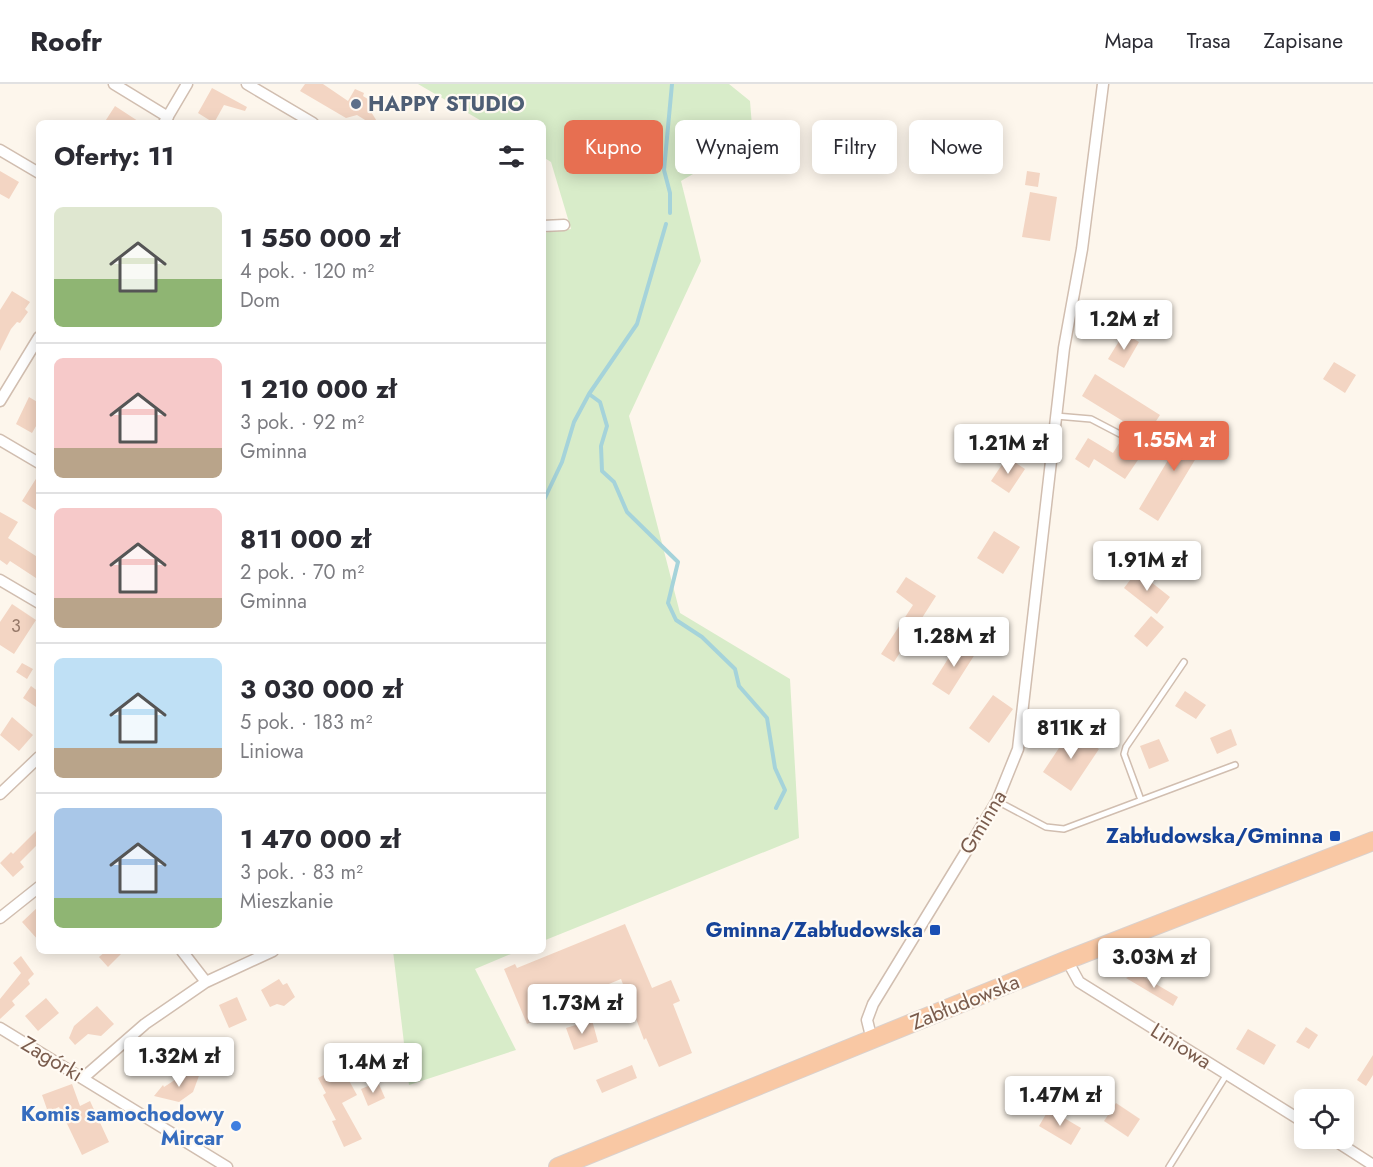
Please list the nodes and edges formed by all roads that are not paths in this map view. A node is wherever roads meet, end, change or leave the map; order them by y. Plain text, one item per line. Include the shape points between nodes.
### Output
1 (114, 84) edge
2 (187, 84) edge
3 (247, 84) edge
4 (1103, 84) edge
5 (166, 120) edge
6 (308, 120) edge
7 (0, 150) edge
8 (36, 171) edge
9 (564, 225) dead end
10 (546, 226) edge
11 (36, 342) edge
12 (0, 401) edge
13 (1056, 416) junction
14 (0, 440) edge
15 (1160, 455) dead end
16 (36, 461) edge
17 (0, 580) edge
18 (36, 601) edge
19 (1184, 662) dead end
20 (36, 760) edge
21 (1235, 765) dead end
22 (0, 794) edge
23 (1141, 800) junction
24 (997, 801) junction
25 (1373, 841) edge
26 (36, 889) edge
27 (0, 918) edge
28 (184, 954) edge
29 (267, 954) edge
30 (1066, 960) junction
31 (206, 982) junction
32 (0, 1028) edge
33 (872, 1040) junction
34 (1227, 1074) junction
35 (83, 1078) junction
36 (1294, 1116) edge
37 (1348, 1149) edge
38 (1373, 1165) edge
39 (227, 1167) edge
40 (558, 1167) edge
41 (1169, 1167) edge

1 - 5 street
2 - 5 street
3 - 6 street
4 - 13 street, Gminna
7 - 8 street
9 - 10 street
11 - 12 street
13 - 15 lane via 1091,419
13 - 24 street, Gminna via 1018,749
14 - 16 street
17 - 18 street
19 - 23 lane via 1126,747 1124,754
20 - 22 street
21 - 23 lane
23 - 24 lane via 1064,829 1046,827
24 - 33 street, Gminna via 873,1004 867,1020
25 - 30 highway, Zabłudowska
26 - 27 street
28 - 31 street
29 - 31 street
30 - 33 highway, Zabłudowska
30 - 34 street, Liniowa via 1078,982
31 - 35 street via 145,1024
32 - 35 street, Zagórki
33 - 40 highway, Zabłudowska
34 - 36 street, Liniowa
34 - 41 lane
35 - 39 street, Zagórki
37 - 38 street

